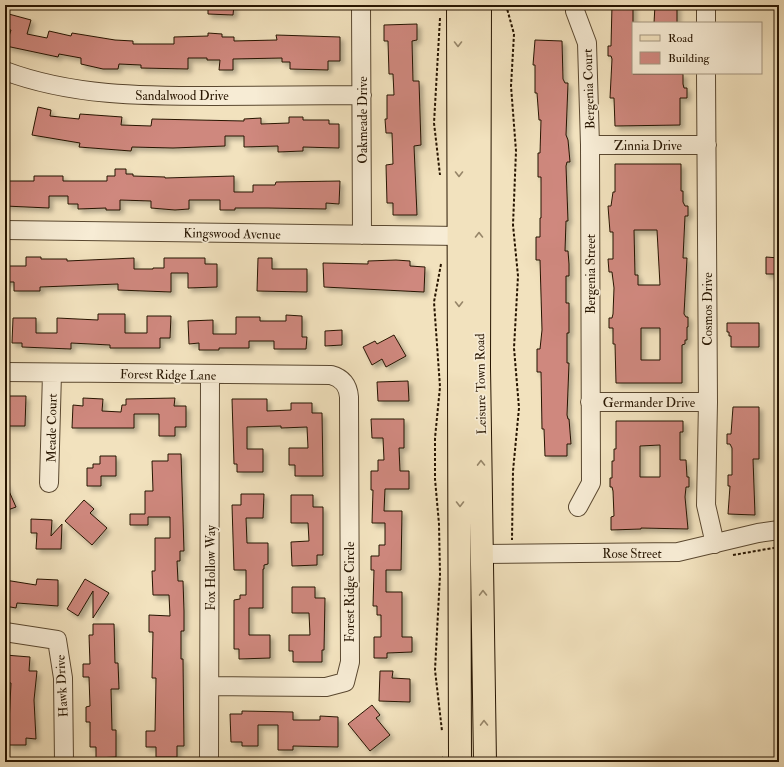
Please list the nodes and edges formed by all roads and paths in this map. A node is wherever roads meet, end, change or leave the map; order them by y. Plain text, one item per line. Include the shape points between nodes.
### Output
1 (361, 5) edge
2 (480, 5) edge
3 (506, 5) edge
4 (706, 5) edge
5 (449, 8) edge
6 (575, 11) dead end
7 (706, 22) edge
8 (5, 71) edge
9 (706, 74) edge
10 (362, 96) junction
11 (707, 145) junction
12 (590, 146) junction
13 (440, 176) dead end
14 (5, 230) edge
15 (362, 235) junction
16 (459, 236) junction
17 (442, 259) dead end
18 (479, 367) junction
19 (5, 372) edge
20 (52, 373) junction
21 (331, 374) joint
22 (210, 375) junction
23 (590, 402) junction
24 (708, 402) junction
25 (50, 483) dead end
26 (578, 507) dead end
27 (779, 530) edge
28 (512, 541) dead end
29 (715, 544) junction
30 (483, 554) junction
31 (5, 632) edge
32 (210, 686) junction
33 (442, 732) dead end
34 (453, 759) edge
35 (64, 762) edge
36 (209, 762) edge
37 (439, 762) edge
38 (485, 762) edge

1 - 10 street, Oakmeade Drive
18 -> 2 main road, Leisure Town Road
3 - 28 path via 514,34 511,86 516,150 513,225 518,276 514,348 519,408 513,471
4 - 7 street
5 - 13 path via 434,123
5 -> 16 main road, Leisure Town Road
6 - 12 street, Bergenia Court via 587,43
8 - 10 street, Sandalwood Drive via 93,92 135,96
9 - 11 street, Cosmos Drive
10 - 15 street, Oakmeade Drive
11 - 12 street, Zinnia Drive
11 - 24 street, Cosmos Drive
12 - 23 street, Bergenia Street
14 - 15 street, Kingswood Avenue
15 - 16 street, Kingswood Avenue
16 - 18 main road via 468,250 472,265
16 -> 34 main road, Leisure Town Road
17 - 33 path via 434,302 440,387 435,438 440,575 435,670
30 -> 18 main road, Leisure Town Road
19 - 20 street, Forest Ridge Lane
20 - 22 street, Forest Ridge Lane
20 - 25 street, Meade Court
21 - 22 street, Forest Ridge Lane
21 - 32 street, Forest Ridge Circle via 338,377 349,390 350,662 345,682 326,687
22 - 32 street, Fox Hollow Way
23 - 24 street, Germander Drive
23 - 26 street, Bergenia Street via 591,483
24 - 29 street, Cosmos Drive via 706,505
27 - 29 street, Rose Street
29 - 30 street, Rose Street via 678,552
38 -> 30 main road, Leisure Town Road
31 - 35 street, Hawk Drive via 58,640 63,678
32 - 36 street, Fox Hollow Way
34 - 37 path

